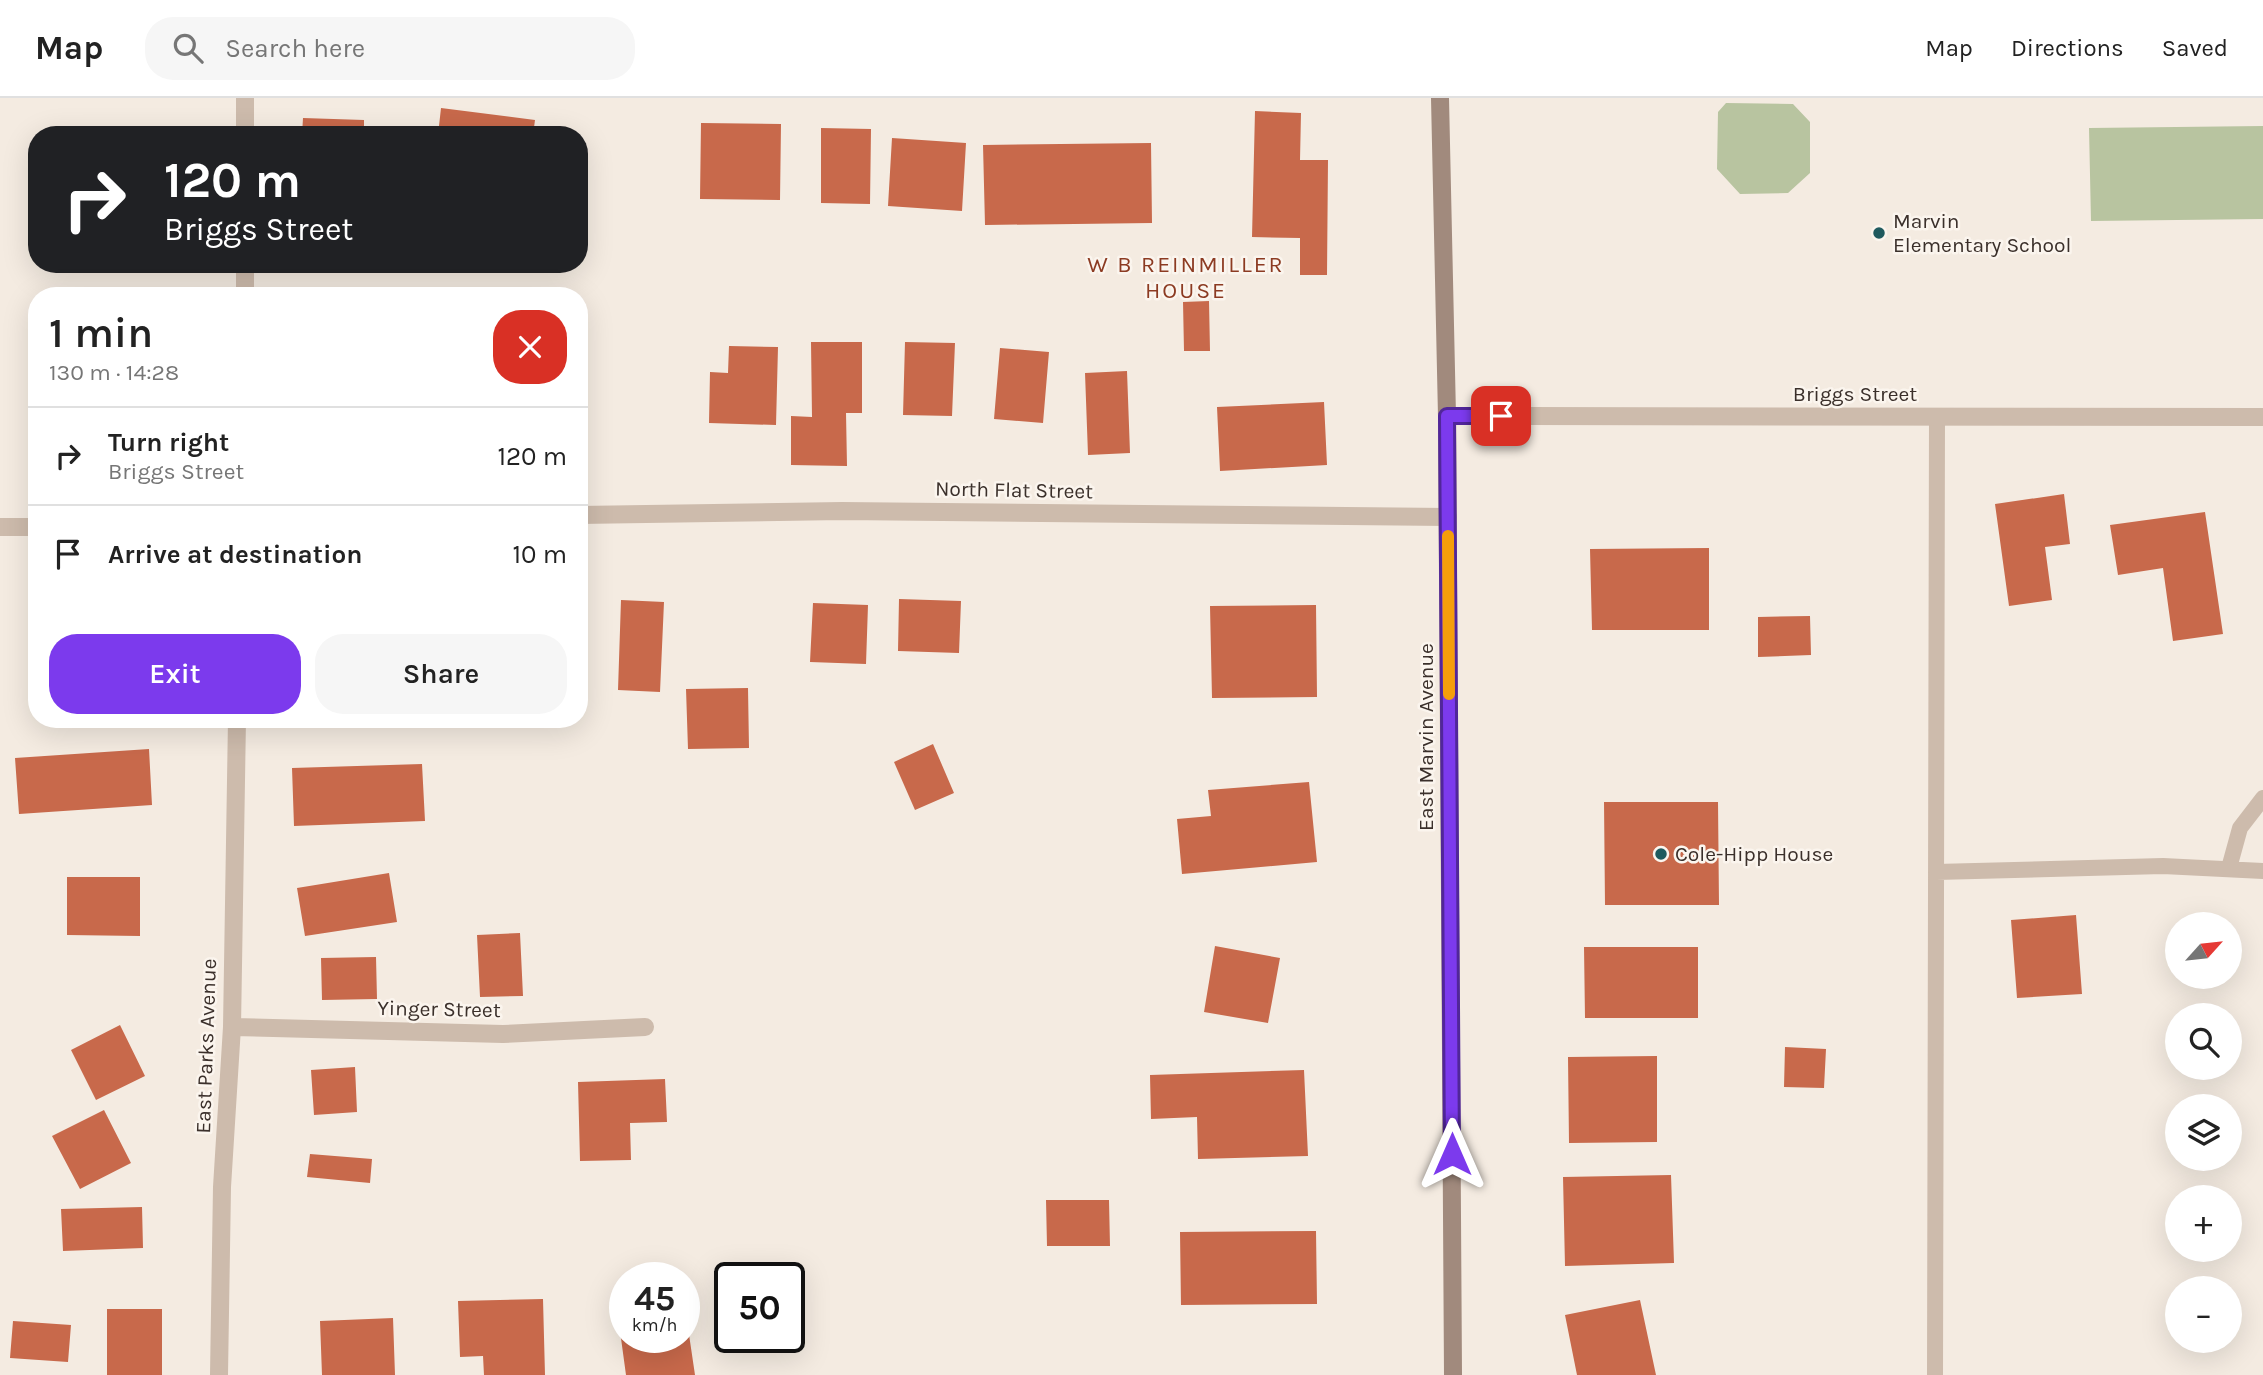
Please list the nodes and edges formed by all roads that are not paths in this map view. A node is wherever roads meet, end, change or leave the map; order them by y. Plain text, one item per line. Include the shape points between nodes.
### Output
1 (245, 98) edge
2 (1440, 98) edge
3 (245, 126) edge
4 (1447, 416) junction
5 (1937, 417) junction
6 (2263, 417) edge
7 (588, 515) edge
8 (1448, 517) junction
9 (0, 527) edge
10 (28, 527) edge
11 (236, 728) edge
12 (2263, 798) edge
13 (2229, 868) junction
14 (2263, 871) edge
15 (1936, 872) junction
16 (232, 1027) junction
17 (646, 1027) dead end
18 (219, 1375) edge
19 (1453, 1375) edge
20 (1935, 1375) edge

1 - 3 street
2 - 4 main road, East Marvin Avenue
4 - 5 street, Briggs Street
4 - 8 main road, East Marvin Avenue
5 - 6 street, Briggs Street
5 - 15 lane
7 - 8 street, North Flat Street via 842,511
8 - 19 main road, East Marvin Avenue
9 - 10 street
11 - 16 street, East Parks Avenue
12 - 13 lane via 2240,828
13 - 14 lane
13 - 15 lane
15 - 20 lane
16 - 17 street, Yinger Street via 503,1034
16 - 18 street, East Parks Avenue via 222,1187

